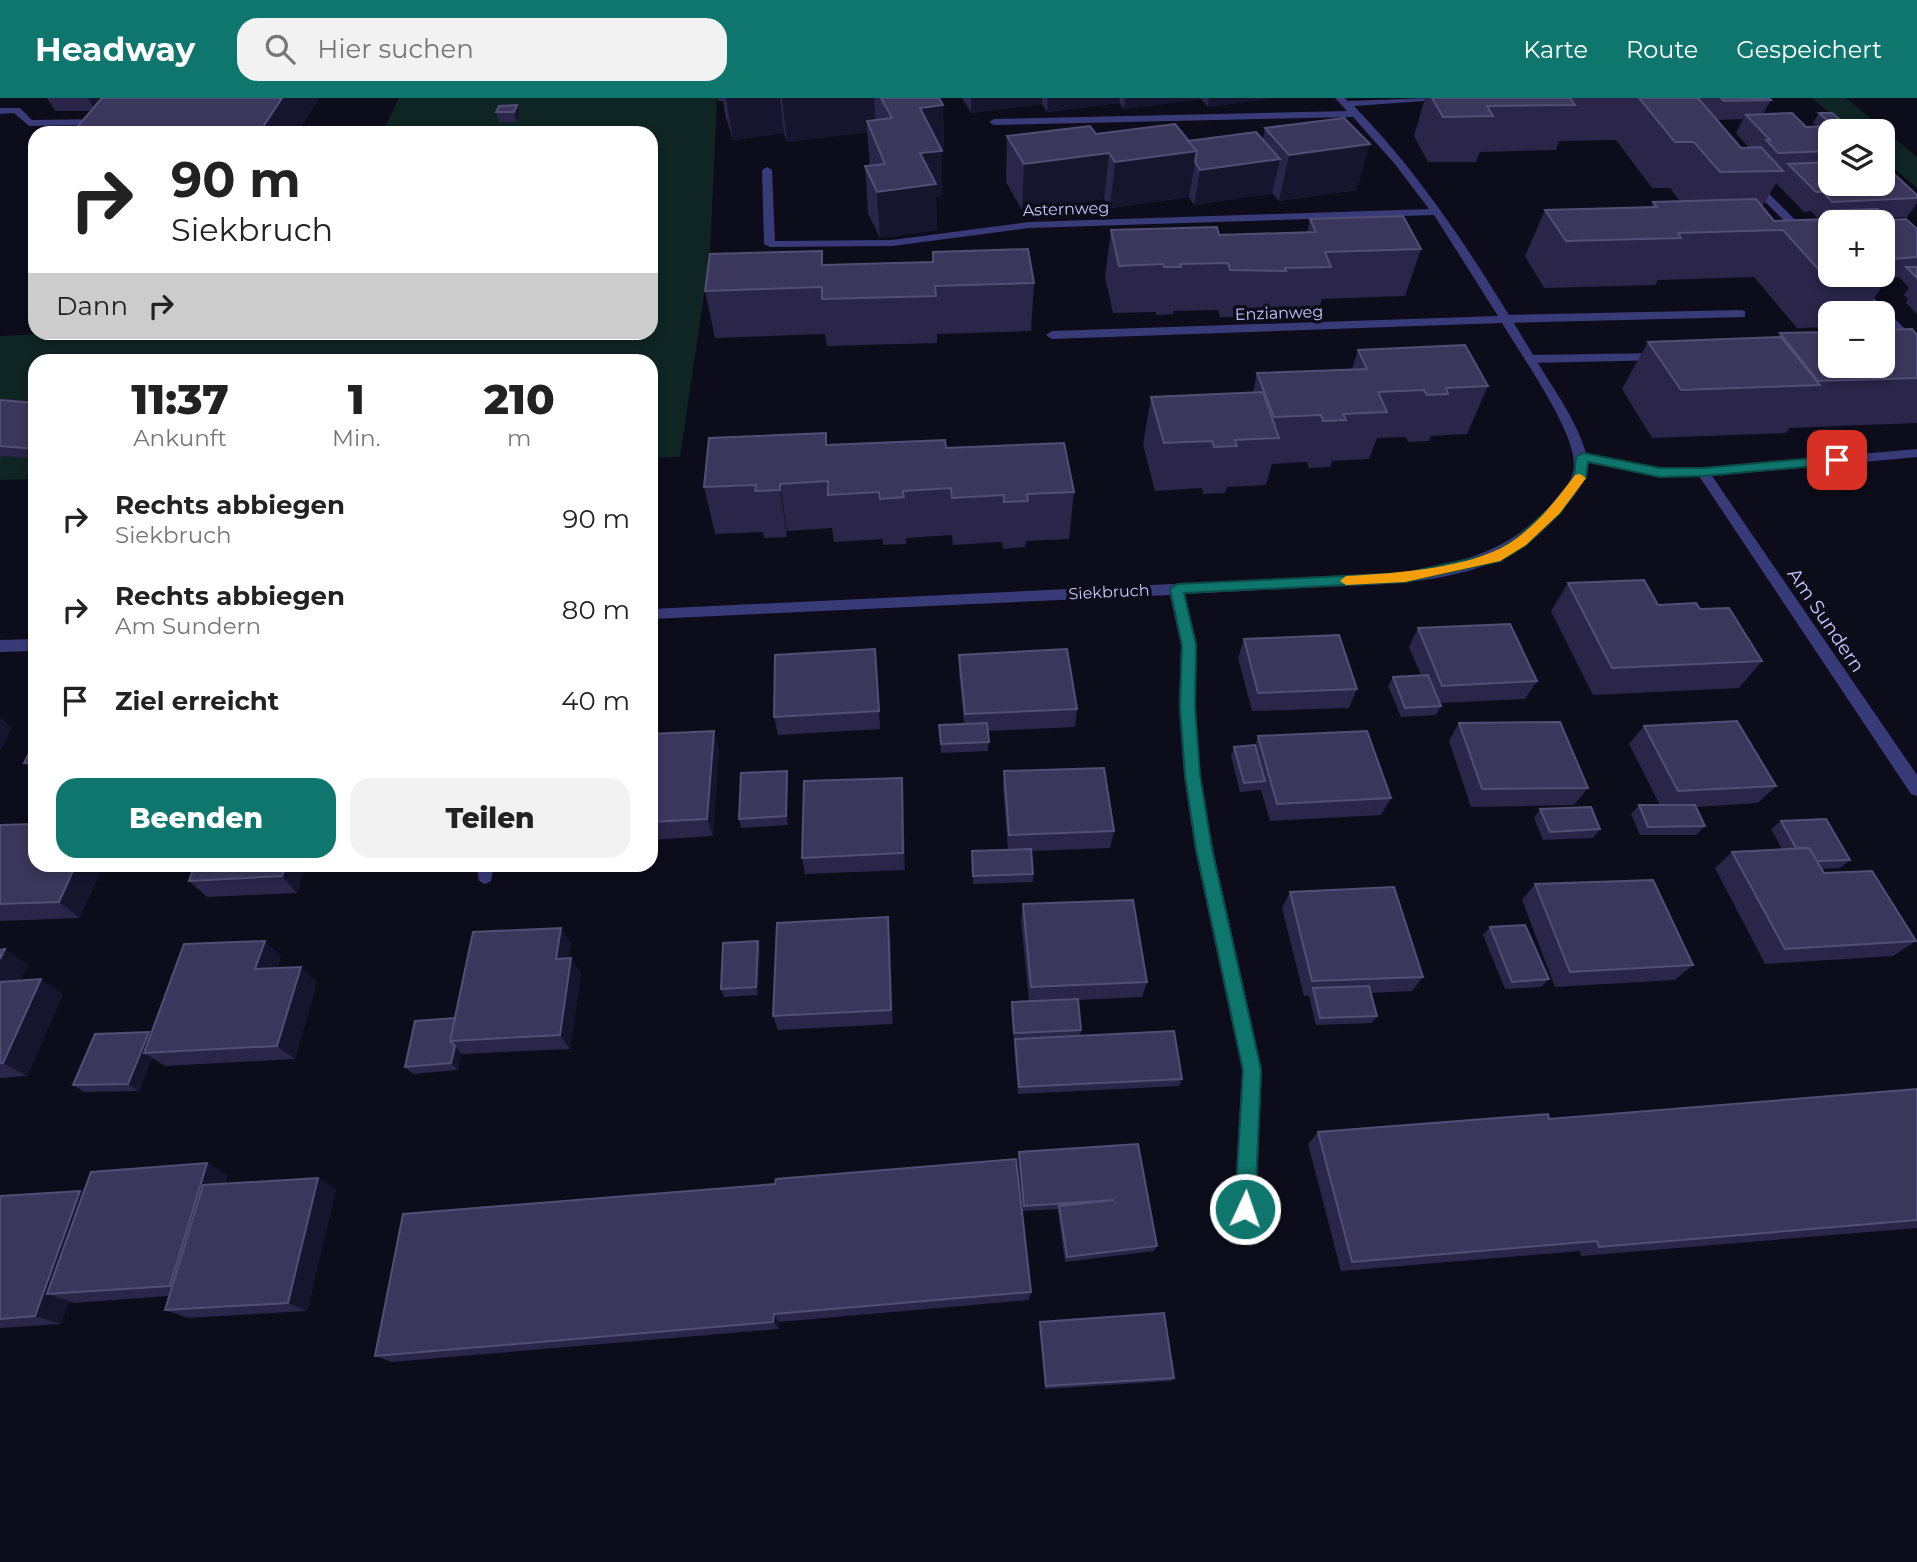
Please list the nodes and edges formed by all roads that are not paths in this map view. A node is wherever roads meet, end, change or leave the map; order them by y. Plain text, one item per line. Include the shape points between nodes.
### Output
1 (1424, 98) edge
2 (1348, 106) edge
3 (0, 111) edge
4 (117, 122) edge
5 (994, 122) dead end
6 (767, 170) dead end
7 (1747, 178) edge
8 (1437, 212) junction
9 (1818, 248) edge
10 (1857, 287) edge
11 (1741, 314) dead end
12 (1506, 320) junction
13 (1052, 335) dead end
14 (1917, 348) edge
15 (1680, 356) edge
16 (1530, 359) junction
17 (1917, 453) edge
18 (1583, 457) junction
19 (1703, 472) junction
20 (1177, 589) junction
21 (658, 614) edge
22 (28, 645) edge
23 (0, 646) edge
24 (1917, 789) edge
25 (1245, 1209) dead end

1 - 2 street
2 - 5 street
2 - 8 street
3 - 4 street via 17,110 29,123
6 - 8 street, Asternweg via 770,244 892,243 1030,225
7 - 9 street
8 - 12 street
10 - 14 street
11 - 12 street, Enzianweg
12 - 13 street, Enzianweg
12 - 16 street
15 - 16 street
16 - 18 street
17 - 19 street
18 - 19 street via 1660,472
18 - 20 street, Siekbruch via 1580,477 1556,510 1522,542 1496,558 1405,578
19 - 24 street, Am Sundern
20 - 21 street, Siekbruch
20 - 25 street via 1189,645 1192,775 1252,1070
22 - 23 street

